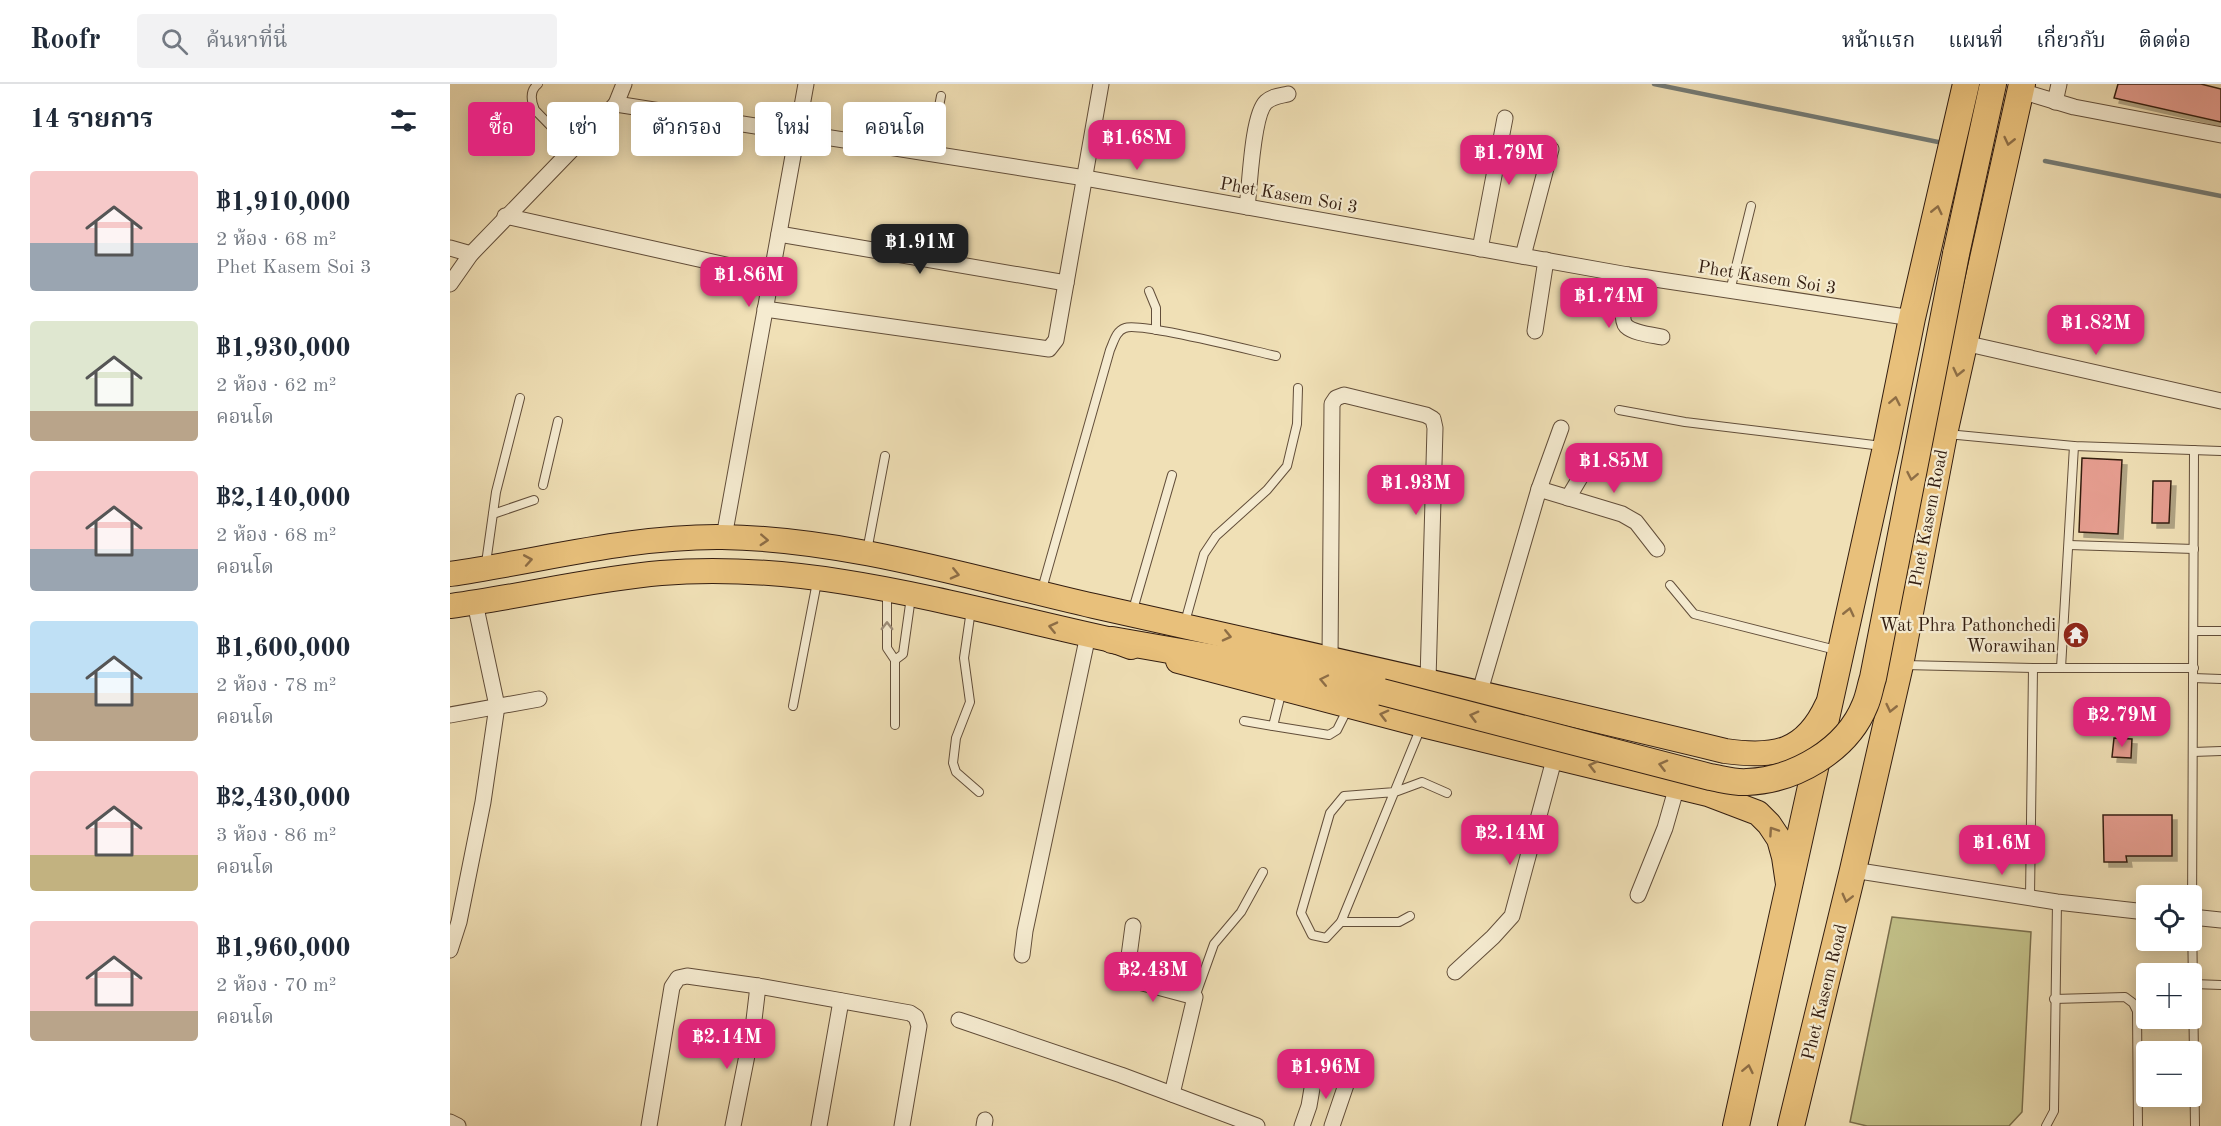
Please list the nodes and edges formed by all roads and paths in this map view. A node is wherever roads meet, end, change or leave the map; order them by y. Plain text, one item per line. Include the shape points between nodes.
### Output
1 (538, 84) edge
2 (624, 84) edge
3 (806, 84) edge
4 (1101, 84) edge
5 (1966, 84) edge
6 (1993, 84) edge
7 (2059, 84) edge
8 (2021, 88) edge
9 (1288, 94) dead end
10 (941, 96) dead end
11 (617, 102) edge
12 (803, 102) edge
13 (940, 102) edge
14 (2055, 102) junction
15 (619, 104) edge
16 (1505, 118) dead end
17 (547, 122) edge
18 (755, 126) edge
19 (2221, 135) edge
20 (1551, 149) dead end
21 (564, 156) edge
22 (793, 156) edge
23 (943, 156) edge
24 (1085, 178) junction
25 (1751, 206) dead end
26 (1248, 207) junction
27 (505, 216) junction
28 (779, 234) junction
29 (450, 248) edge
30 (1480, 249) junction
31 (471, 254) junction
32 (1524, 256) junction
33 (1545, 260) junction
34 (1628, 274) junction
35 (771, 275) junction
36 (1066, 283) junction
37 (450, 284) edge
38 (1149, 291) dead end
39 (1730, 291) junction
40 (765, 309) junction
41 (1911, 318) junction
42 (1156, 330) junction
43 (1535, 331) dead end
44 (1662, 337) dead end
45 (1965, 343) junction
46 (1276, 356) dead end
47 (1298, 388) dead end
48 (520, 398) dead end
49 (2221, 401) edge
50 (1619, 410) dead end
51 (558, 421) dead end
52 (1561, 428) dead end
53 (1944, 434) junction
54 (2074, 446) junction
55 (1886, 447) junction
56 (2194, 450) junction
57 (2221, 451) edge
58 (885, 456) dead end
59 (1590, 461) dead end
60 (1172, 475) dead end
61 (543, 485) dead end
62 (1539, 489) junction
63 (1568, 498) junction
64 (534, 500) dead end
65 (493, 514) junction
66 (724, 537) junction
67 (2069, 545) junction
68 (1657, 549) dead end
69 (2194, 549) junction
70 (866, 553) junction
71 (486, 568) junction
72 (450, 574) edge
73 (818, 578) junction
74 (1670, 585) dead end
75 (887, 590) junction
76 (1041, 594) junction
77 (911, 595) junction
78 (475, 603) junction
79 (450, 606) edge
80 (972, 609) junction
81 (1131, 614) junction
82 (1183, 626) junction
83 (2194, 631) junction
84 (2221, 631) edge
85 (1100, 637) junction
86 (1841, 651) junction
87 (1330, 659) junction
88 (895, 660) junction
89 (1900, 665) junction
90 (2033, 668) junction
91 (2061, 668) junction
92 (2194, 668) junction
93 (2193, 678) junction
94 (2221, 679) edge
95 (1428, 680) junction
96 (1282, 689) junction
97 (1480, 691) junction
98 (539, 699) dead end
99 (1830, 699) junction
100 (794, 705) dead end
101 (497, 706) junction
102 (1349, 706) junction
103 (450, 715) edge
104 (1244, 721) dead end
105 (895, 725) dead end
106 (1422, 725) junction
107 (1273, 726) junction
108 (2221, 751) edge
109 (2193, 752) junction
110 (1753, 755) junction
111 (1555, 756) junction
112 (1677, 786) junction
113 (979, 792) dead end
114 (1395, 792) junction
115 (1447, 794) dead end
116 (1739, 805) junction
117 (1853, 870) junction
118 (1263, 872) dead end
119 (2192, 885) edge
120 (1788, 886) junction
121 (1638, 895) dead end
122 (2030, 897) junction
123 (2057, 902) junction
124 (2136, 911) edge
125 (1410, 916) dead end
126 (2202, 918) edge
127 (2221, 920) edge
128 (1341, 922) junction
129 (1134, 926) dead end
130 (450, 950) edge
131 (1022, 955) dead end
132 (1455, 972) dead end
133 (2202, 984) edge
134 (2221, 985) edge
135 (758, 986) junction
136 (1195, 997) junction
137 (2054, 999) junction
138 (841, 1001) junction
139 (959, 1020) dead end
140 (2194, 1029) edge
141 (1316, 1065) dead end
142 (1348, 1079) dead end
143 (1172, 1094) junction
144 (450, 1122) edge
145 (459, 1126) edge
146 (649, 1126) edge
147 (733, 1126) edge
148 (819, 1126) edge
149 (902, 1126) edge
150 (1257, 1126) edge
151 (1302, 1126) edge
152 (1332, 1126) edge
153 (1736, 1126) edge
154 (1791, 1126) edge
155 (2046, 1126) edge
156 (2139, 1126) edge
157 (2195, 1126) edge

1 - 17 lane via 531,102
2 - 11 street
3 - 12 street
4 - 24 street
41 -> 5 highway
6 -> 85 highway, bridge via 1870,687 1854,725 1818,760 1768,780 1745,783 1382,692
7 - 14 street
8 - 14 street
8 -> 45 highway, Phet Kasem Road
9 - 26 street via 1264,104 1257,119
10 - 13 lane
14 - 19 street
15 - 18 street, Phet Kasem Soi 3
16 - 30 street
20 - 32 street
21 - 27 street
22 - 28 street
23 - 24 street, Phet Kasem Soi 3
24 - 26 street, Phet Kasem Soi 3
24 - 36 street
25 - 39 lane
26 - 30 street, Phet Kasem Soi 3
27 - 31 street
27 - 35 street
28 - 35 street
28 - 36 street
29 - 31 street
30 - 32 street, Phet Kasem Soi 3
31 - 37 street
32 - 33 street, Phet Kasem Soi 3
33 - 34 street, Phet Kasem Soi 3
33 - 43 street
34 - 39 street, Phet Kasem Soi 3
34 - 44 street via 1623,320 1626,327
35 - 40 street
36 - 40 street via 1056,340 1049,349
38 - 42 lane via 1156,308
39 - 41 street, Phet Kasem Soi 3
40 - 66 street
55 -> 41 highway
42 - 46 lane
42 - 76 lane via 1131,326 1122,328 1116,336
45 - 49 street
45 -> 53 highway, Phet Kasem Road
47 - 82 lane via 1297,424 1287,466 1267,490 1216,536 1204,554
48 - 65 lane
50 - 55 lane
51 - 61 lane
52 - 62 street
53 - 54 lane
53 - 89 highway, Phet Kasem Road
54 - 56 lane
54 - 67 lane
86 -> 55 highway
56 - 57 lane
56 - 69 lane
58 - 70 lane
59 - 63 street
60 - 81 lane
62 - 63 street
62 - 97 street
63 - 68 street via 1623,514 1636,522
64 - 65 lane
65 - 71 lane
66 -> 70 main road
71 -> 66 main road via 608,546
67 - 69 lane
67 - 91 lane
69 - 83 lane
70 -> 76 main road
71 - 72 main road
73 - 75 main road
73 - 78 main road via 753,572 662,573
73 - 100 lane
74 - 86 lane via 1694,614
75 - 77 main road
88 -> 75 lane via 887,648
76 - 81 main road
77 - 80 main road
77 - 88 lane via 903,654
78 - 79 main road
78 - 101 street
85 -> 80 main road
80 - 113 lane via 964,658 970,702 956,738 953,763 956,772
81 - 82 main road
82 -> 87 main road
83 - 84 lane
83 - 92 lane
85 - 96 main road
85 - 131 street
86 - 99 highway
87 - 95 main road
87 - 95 street via 1332,404 1344,395 1426,415 1435,428
88 - 105 lane
89 - 90 lane
89 -> 117 highway, Phet Kasem Road
90 - 91 lane
90 - 122 lane
91 - 92 lane
92 - 93 lane
93 - 94 lane
93 - 109 lane
95 - 97 main road
96 - 102 main road
96 - 107 lane
97 - 110 main road
98 - 101 street
99 - 110 main road via 1820,721 1792,746
99 - 120 highway
101 - 103 street
101 - 130 street via 483,802
106 -> 102 main road
102 - 107 lane via 1333,734
104 - 107 lane
106 - 111 main road
106 - 114 lane
108 - 109 lane
109 - 119 lane
110 - 116 main road via 1752,789
112 -> 111 main road
111 - 132 street via 1512,916
112 - 116 main road
112 - 121 street
114 - 115 lane via 1422,782
114 - 128 lane
114 - 128 lane via 1344,796 1330,813 1301,913 1312,935 1326,938
120 -> 116 main road via 1779,839 1758,813
117 - 122 street
117 -> 154 highway, Phet Kasem Road
118 - 136 lane via 1241,912 1214,944
153 -> 120 highway
122 - 123 street
123 - 124 street
123 - 137 lane
125 - 128 lane via 1399,922
126 - 127 street
129 - 136 street via 1129,956 1132,977
133 - 134 lane
135 - 138 street
135 - 146 street via 678,978 672,987
135 - 147 street
136 - 143 street
137 - 155 lane via 2054,1111
137 - 156 lane via 2125,997 2133,1003 2137,1011
138 - 148 street
138 - 149 street via 916,1017 919,1026
139 - 143 street
140 - 157 lane
141 - 151 street
142 - 152 street
143 - 150 street
144 - 145 street

